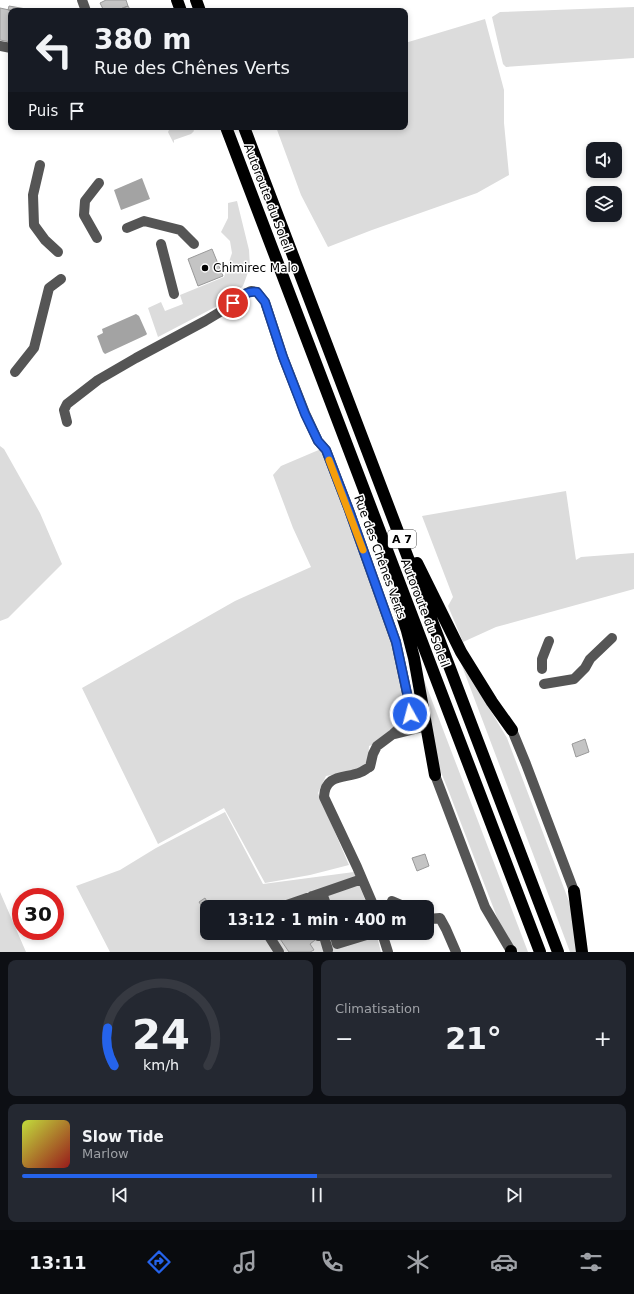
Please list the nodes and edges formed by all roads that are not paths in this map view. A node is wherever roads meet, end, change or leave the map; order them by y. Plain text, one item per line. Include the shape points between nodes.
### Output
1 (227, 130) edge
2 (245, 130) edge
3 (40, 165) dead end
4 (99, 184) dead end
5 (127, 228) dead end
6 (97, 238) dead end
7 (161, 244) dead end
8 (194, 244) dead end
9 (58, 252) dead end
10 (61, 279) dead end
11 (174, 294) dead end
12 (14, 372) dead end
13 (67, 422) dead end
14 (397, 528) junction
15 (380, 534) junction
16 (612, 638) dead end
17 (549, 641) dead end
18 (542, 669) dead end
19 (544, 684) dead end
20 (427, 726) junction
21 (512, 730) joint
22 (393, 734) junction
23 (435, 775) joint
24 (362, 879) junction
25 (574, 891) joint
26 (322, 893) junction
27 (312, 896) junction
28 (305, 900) edge
29 (313, 900) edge
30 (324, 900) edge
31 (371, 900) edge
32 (434, 918) edge
33 (271, 940) edge
34 (323, 940) edge
35 (336, 940) edge
36 (350, 940) edge
37 (384, 940) edge
38 (337, 944) junction
39 (327, 951) edge
40 (279, 952) edge
41 (388, 952) edge
42 (456, 952) edge
43 (511, 952) edge
44 (540, 952) edge
45 (558, 952) edge
46 (582, 952) edge

1 - 15 highway, Autoroute du Soleil / A 7
2 - 14 highway, Autoroute du Soleil / A 7
3 - 9 street via 33,195 34,225
4 - 6 street via 85,201 84,215
5 - 8 street via 144,221 180,230
7 - 11 street
10 - 12 street via 49,288 34,348
13 - 22 street, Rue des Chênes Verts via 64,410 67,404 98,380 205,321 240,296 251,291 257,292 265,302 305,414 318,441 326,450 396,642 410,714 407,721
14 - 21 highway via 423,572 461,652
14 - 45 highway, Autoroute du Soleil / A 7
15 - 20 highway via 411,645
15 - 44 highway, Autoroute du Soleil / A 7
16 - 19 street via 574,679
17 - 18 street via 542,659
20 - 22 street
20 - 23 highway
21 - 25 street
22 - 24 street, Rue des Chênes Verts via 377,746 370,767 334,779 324,789 324,796
23 - 43 street via 485,907
24 - 26 street
24 - 31 street, Rue des Chênes Verts
25 - 46 highway
26 - 27 street
26 - 30 street
27 - 28 street
27 - 29 street
32 - 42 street via 440,918
33 - 40 street
34 - 39 street
35 - 38 street
36 - 38 street
37 - 41 street
38 - 39 street

